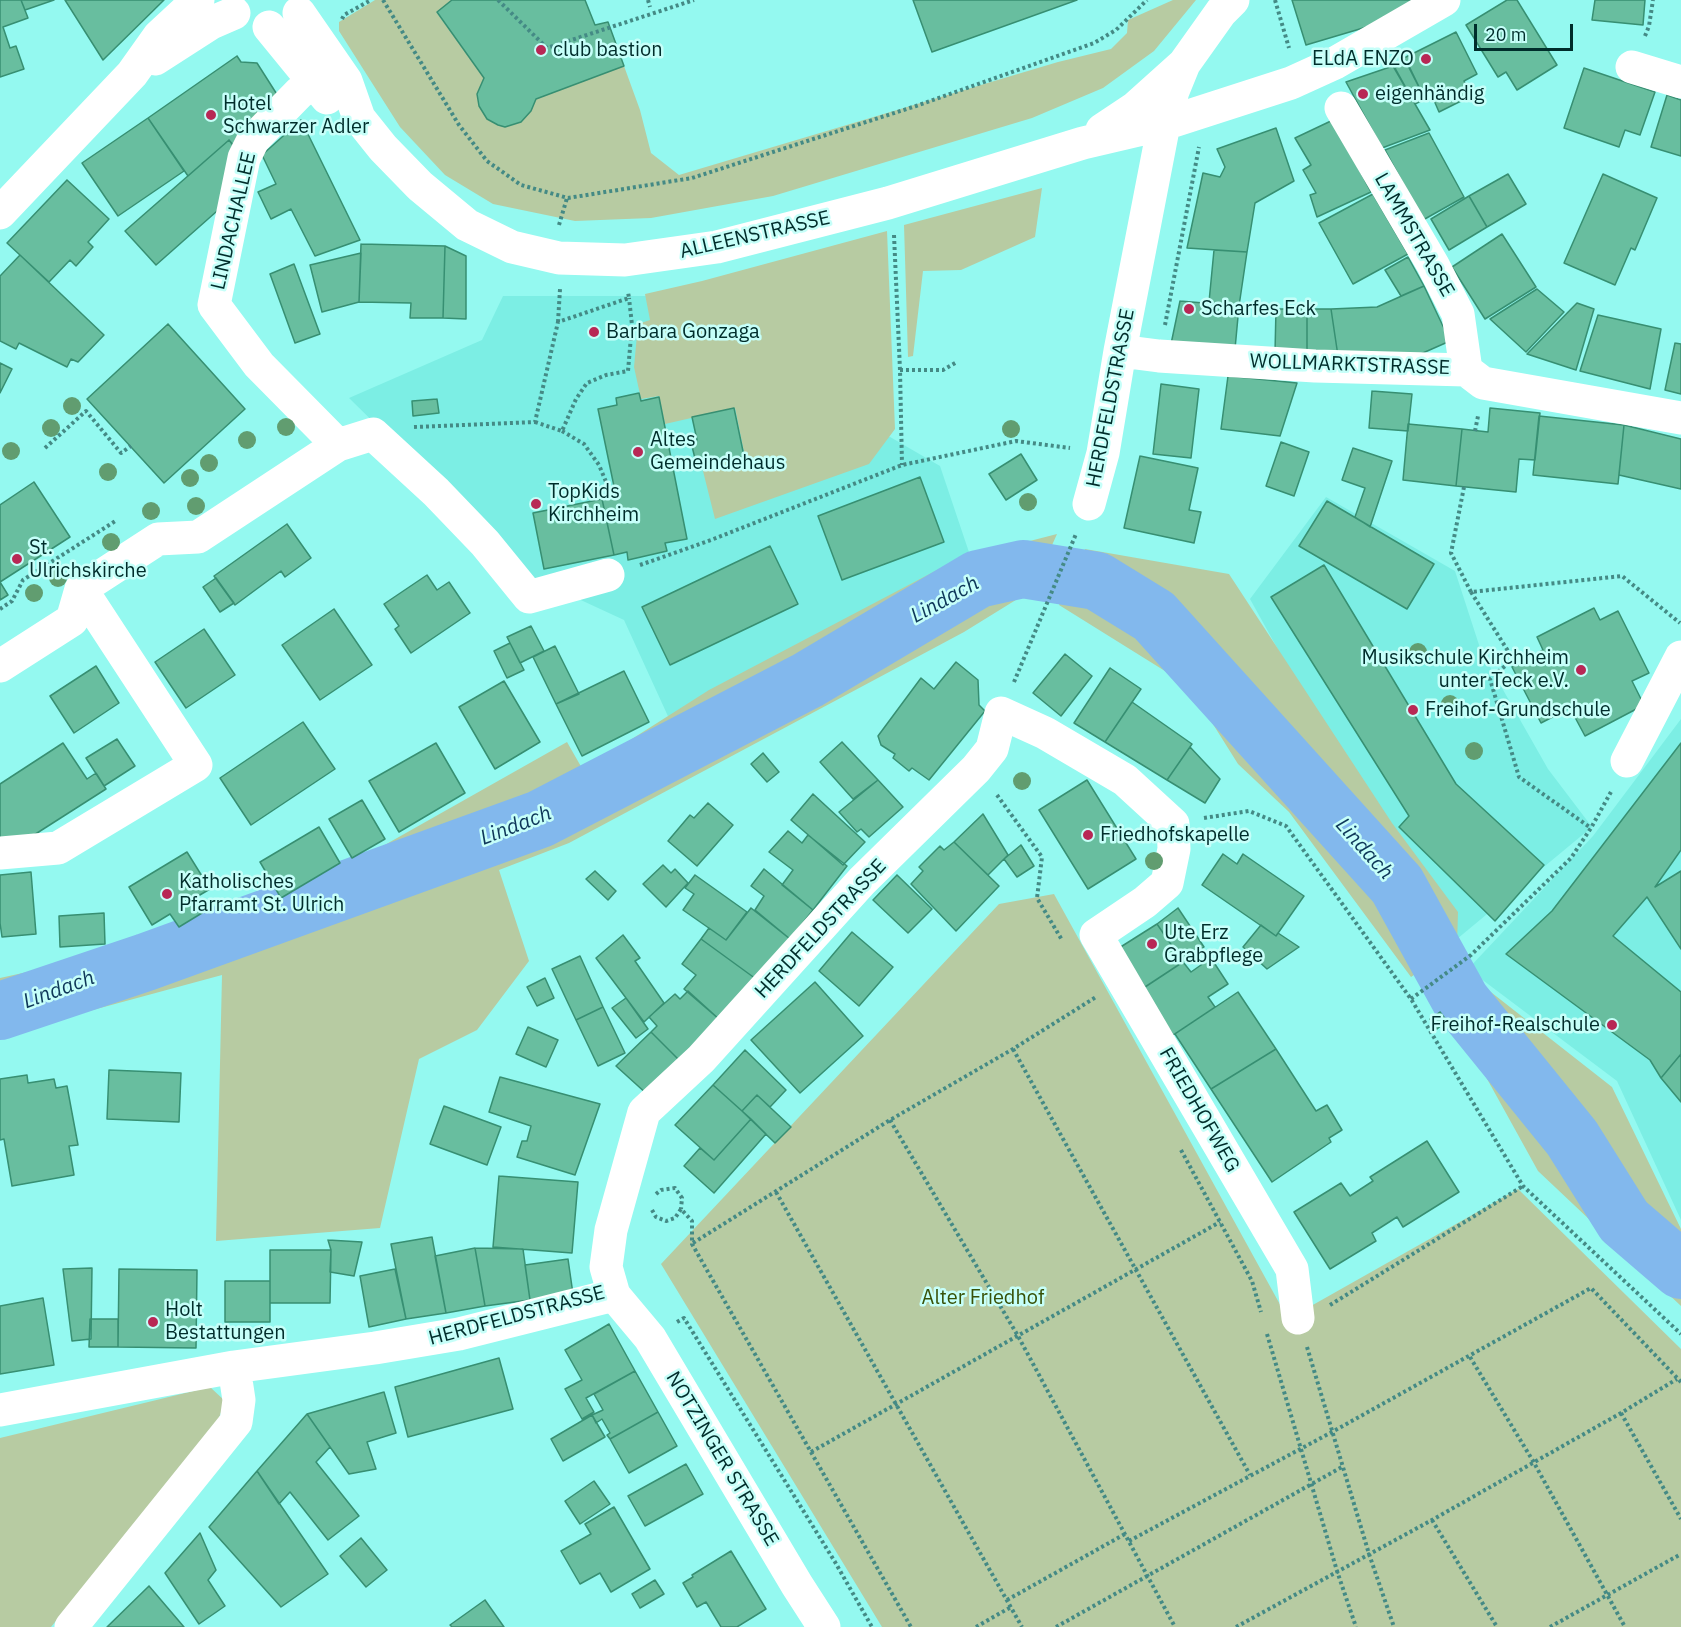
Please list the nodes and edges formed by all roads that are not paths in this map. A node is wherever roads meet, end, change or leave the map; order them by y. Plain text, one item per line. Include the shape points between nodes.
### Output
1 (198, 0) edge
2 (1233, 0) edge
3 (1444, 0) edge
4 (303, 6) edge
5 (230, 7) edge
6 (269, 27) junction
7 (1184, 64) junction
8 (1632, 67) dead end
9 (132, 74) junction
10 (312, 82) junction
11 (1681, 82) edge
12 (1341, 108) dead end
13 (359, 118) junction
14 (1164, 124) junction
15 (1083, 144) junction
16 (0, 213) edge
17 (1120, 351) junction
18 (1466, 370) junction
19 (1681, 418) edge
20 (338, 445) junction
21 (1089, 504) road end
22 (608, 574) road end
23 (81, 589) junction
24 (1681, 657) edge
25 (0, 666) edge
26 (1628, 761) road end
27 (1173, 824) joint
28 (0, 853) edge
29 (614, 1295) junction
30 (1298, 1318) road end
31 (234, 1367) junction
32 (0, 1410) edge
33 (70, 1627) edge
34 (824, 1627) edge

1 - 9 street via 159,36
2 - 7 street, ALLEENSTRASSE
3 - 14 street, ALLEENSTRASSE via 1335,63 1291,83
4 - 6 street, ALLEENSTRASSE via 284,24
4 - 13 street, ALLEENSTRASSE via 346,81
5 - 6 street via 245,21
5 - 9 street
6 - 10 street, ALLEENSTRASSE
7 - 14 street, ALLEENSTRASSE
7 - 15 street, ALLEENSTRASSE via 1135,108
8 - 11 street
9 - 16 street
10 - 13 street, ALLEENSTRASSE via 326,98
10 - 20 street, LINDACHALLEE via 253,140 244,158 214,305 259,365
12 - 18 street, LAMMSTRASSE via 1458,314
13 - 15 street, ALLEENSTRASSE via 420,186 467,225 512,247 559,258 625,260 717,247 888,203
14 - 15 street, ALLEENSTRASSE
14 - 17 street, HERDFELDSTRASSE
17 - 18 street, WOLLMARKTSTRASSE via 1315,366
17 - 21 street, HERDFELDSTRASSE via 1103,453
18 - 19 street, WOLLMARKTSTRASSE via 1483,383
20 - 22 street via 373,434 485,543 529,597
20 - 23 street via 198,537 158,538
23 - 25 street via 72,620
23 - 28 street via 196,765 58,848
24 - 26 street
27 - 29 street, HERDFELDSTRASSE via 1125,780 1045,733 1001,713 992,749 976,769 862,881 701,1059 644,1112 632,1202 611,1230 606,1267
27 - 30 street, FRIEDHOFWEG via 1174,849 1167,883 1096,934 1292,1269
29 - 31 street, HERDFELDSTRASSE via 459,1334
29 - 34 street, NOTZINGER STRASSE via 650,1338
31 - 32 street, HERDFELDSTRASSE
31 - 33 street via 239,1400 236,1422

